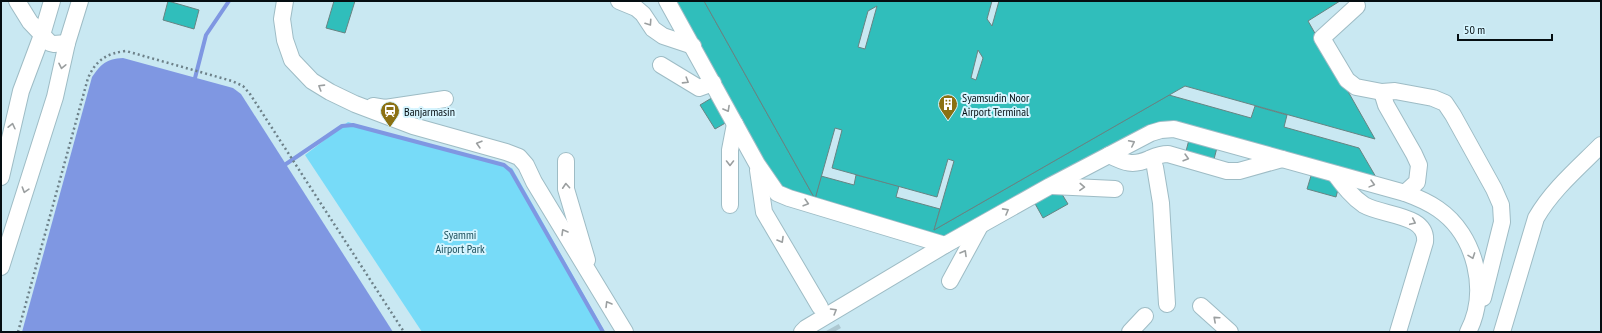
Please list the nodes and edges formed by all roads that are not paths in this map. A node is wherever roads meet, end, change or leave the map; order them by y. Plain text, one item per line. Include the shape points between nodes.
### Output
1 (17, 1) edge
2 (52, 1) edge
3 (80, 1) edge
4 (285, 1) edge
5 (619, 1) edge
6 (667, 1) edge
7 (1357, 6) dead end
8 (42, 35) junction
9 (67, 43) junction
10 (693, 46) junction
11 (662, 65) dead end
12 (713, 84) junction
13 (1382, 92) junction
14 (445, 99) dead end
15 (356, 104) junction
16 (735, 124) junction
17 (1601, 145) edge
18 (1110, 155) junction
19 (1282, 159) junction
20 (566, 161) dead end
21 (757, 164) junction
22 (1155, 167) dead end
23 (1334, 174) junction
24 (1, 177) edge
25 (1050, 186) junction
26 (1115, 189) dead end
27 (1405, 193) junction
28 (730, 205) dead end
29 (981, 225) junction
30 (945, 245) junction
31 (1, 267) edge
32 (592, 277) junction
33 (950, 281) dead end
34 (1167, 304) dead end
35 (1201, 306) dead end
36 (820, 307) tunnel mouth
37 (1145, 316) dead end
38 (1471, 326) edge
39 (625, 332) edge
40 (802, 332) edge
41 (1130, 332) edge
42 (1230, 332) edge
43 (1398, 332) edge
44 (1502, 332) edge

1 - 8 lane
2 - 8 lane
3 - 9 lane
15 -> 4 lane via 312,82 292,60 285,40 282,19
5 -> 10 lane via 644,14 653,29 663,36
6 - 10 lane
7 - 13 lane via 1322,38 1347,80 1356,88
8 - 9 lane via 50,43
24 -> 8 lane via 21,91
9 -> 31 lane via 55,97
10 - 12 lane
11 -> 12 lane via 699,88
12 -> 16 lane
13 - 27 lane via 1386,105 1419,165 1417,182
13 - 38 lane via 1395,91 1433,98 1444,103 1453,115 1501,205 1502,222 1497,246 1486,288
14 - 15 lane via 385,108
32 -> 15 lane via 519,157 413,126
16 - 21 lane
16 -> 28 lane via 730,150
17 - 44 lane via 1560,186 1536,218
18 -> 19 lane via 1125,163 1142,162 1160,154 1168,154 1238,172
18 -> 19 lane via 1156,132 1174,129
18 - 25 lane
19 - 23 lane
32 -> 20 lane via 566,189
21 -> 30 lane via 777,193 788,198
21 -> 36 lane via 764,212
22 - 34 lane via 1161,202
23 -> 27 lane
23 -> 43 lane via 1351,196 1363,205 1412,220 1421,226 1426,235
25 -> 26 lane
29 -> 25 lane
27 -> 38 lane via 1439,209 1451,220 1472,254 1478,289
29 - 30 lane
33 -> 29 lane
40 -> 30 lane
39 -> 32 lane
42 -> 35 lane
37 - 41 lane

